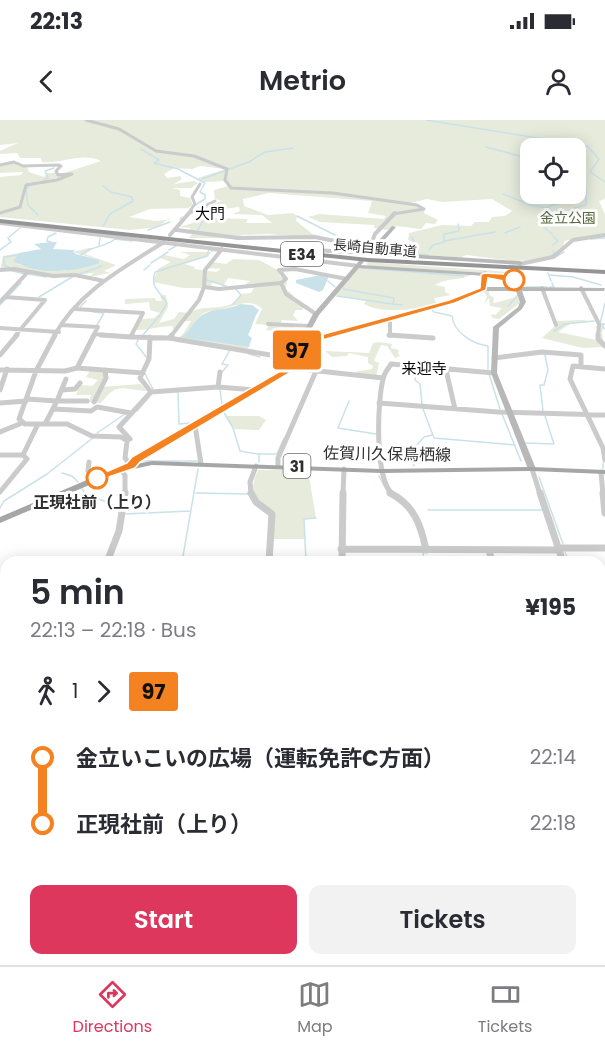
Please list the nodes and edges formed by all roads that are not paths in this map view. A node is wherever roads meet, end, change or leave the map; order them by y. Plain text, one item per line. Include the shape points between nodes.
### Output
1 (86, 120) edge
2 (0, 165) edge
3 (200, 184) dead end
4 (215, 201) dead end
5 (192, 211) junction
6 (0, 213) edge
7 (0, 221) edge
8 (394, 226) dead end
9 (177, 230) junction
10 (170, 235) dead end
11 (605, 235) edge
12 (163, 243) junction
13 (222, 249) junction
14 (294, 249) dead end
15 (370, 251) junction
16 (423, 262) junction
17 (520, 263) joint
18 (360, 264) junction
19 (579, 265) dead end
20 (0, 270) edge
21 (514, 273) dead end
22 (605, 273) edge
23 (26, 274) junction
24 (484, 274) junction
25 (507, 277) junction
26 (347, 279) junction
27 (104, 281) junction
28 (281, 284) junction
29 (204, 286) junction
30 (519, 288) junction
31 (542, 288) junction
32 (581, 288) junction
33 (484, 289) junction
34 (604, 289) edge
35 (8, 297) junction
36 (0, 302) edge
37 (75, 309) junction
38 (316, 314) junction
39 (390, 317) junction
40 (61, 324) junction
41 (268, 324) dead end
42 (556, 325) dead end
43 (309, 326) junction
44 (0, 328) edge
45 (22, 329) junction
46 (59, 332) junction
47 (94, 334) junction
48 (131, 336) junction
49 (150, 337) junction
50 (169, 338) junction
51 (433, 338) dead end
52 (604, 345) edge
53 (299, 347) junction
54 (0, 355) edge
55 (494, 358) junction
56 (294, 359) junction
57 (581, 367) junction
58 (77, 368) junction
59 (291, 368) junction
60 (7, 369) junction
61 (605, 369) edge
62 (0, 370) edge
63 (105, 370) junction
64 (446, 370) junction
65 (316, 371) junction
66 (36, 372) junction
67 (220, 372) dead end
68 (140, 373) junction
69 (490, 373) junction
70 (383, 378) junction
71 (66, 379) dead end
72 (80, 384) dead end
73 (218, 387) junction
74 (0, 390) edge
75 (62, 390) junction
76 (255, 390) junction
77 (151, 392) junction
78 (26, 400) junction
79 (57, 401) junction
80 (87, 401) dead end
81 (94, 402) dead end
82 (0, 403) edge
83 (379, 403) junction
84 (54, 409) junction
85 (455, 409) junction
86 (129, 412) junction
87 (504, 412) junction
88 (587, 415) junction
89 (605, 415) edge
90 (22, 423) junction
91 (42, 424) junction
92 (195, 425) junction
93 (0, 432) edge
94 (127, 441) junction
95 (0, 455) edge
96 (24, 455) junction
97 (605, 460) edge
98 (88, 462) dead end
99 (201, 465) junction
100 (131, 466) junction
101 (256, 466) junction
102 (278, 466) junction
103 (120, 469) junction
104 (344, 469) junction
105 (532, 469) junction
106 (381, 471) junction
107 (603, 472) edge
108 (95, 479) junction
109 (0, 492) edge
110 (605, 513) edge
111 (0, 520) edge
112 (605, 548) edge
113 (341, 549) junction
114 (558, 549) junction
115 (426, 550) junction
116 (489, 550) junction
117 (109, 556) edge
118 (269, 556) edge
119 (342, 556) edge
120 (490, 556) edge
121 (561, 556) edge

1 - 15 street via 117,128 156,151 194,156 227,169 225,180 231,188 333,193 424,209 394,213 375,234
2 - 6 street via 59,165 58,175 72,174 26,184 20,207
3 - 5 street via 192,197
4 - 5 street
5 - 9 street via 181,220
7 - 12 street
7 - 16 highway, 長崎自動車道 / E34
7 - 22 highway, 長崎自動車道 / E34 via 310,255
8 - 15 street
9 - 10 street
9 - 15 street via 222,234 226,239 310,237
11 - 17 street via 573,240 553,257
12 - 13 street
12 - 27 street
13 - 18 street
13 - 29 street via 205,270
14 - 15 street
15 - 17 street
16 - 19 highway
16 - 22 highway, 長崎自動車道 / E34
18 - 24 street
18 - 26 street
20 - 23 street
21 - 25 street
23 - 27 street via 75,275
23 - 35 street
24 - 25 street
24 - 33 street
25 - 30 street
26 - 28 street via 287,268 279,270 286,279
26 - 38 street
27 - 37 street
28 - 29 street via 219,289
28 - 38 street via 288,298 312,308
29 - 50 street via 199,300
30 - 31 street
30 - 33 street
30 - 55 street via 522,305 496,327
31 - 32 street
31 - 42 street
32 - 34 street
32 - 52 street via 599,324 597,336
33 - 39 street
35 - 36 street
35 - 45 street via 45,300
37 - 40 street
37 - 48 street via 143,313
38 - 43 street
39 - 51 street via 389,336
39 - 53 street
40 - 46 street
40 - 47 street via 98,327
41 - 43 street
43 - 53 street
44 - 45 street
45 - 46 street
45 - 54 street
46 - 66 street
47 - 48 street
47 - 58 street
48 - 49 street
49 - 50 street
49 - 68 street via 149,359
50 - 56 street
53 - 56 street
55 - 57 street via 542,352 581,355
55 - 69 street
56 - 59 street
57 - 61 street
57 - 88 street via 573,366 570,379
58 - 63 street
58 - 66 street
59 - 65 street
59 - 76 street
60 - 62 street
60 - 66 street
60 - 74 street
63 - 68 street
63 - 81 street via 106,378
64 - 69 street
64 - 70 street via 391,364
64 - 85 street
65 - 70 street
65 - 102 street
66 - 78 street
67 - 73 street
68 - 77 street
69 - 87 street
70 - 83 street
71 - 75 street
72 - 75 street via 75,389
73 - 76 street
73 - 77 street
75 - 79 street
76 - 92 street
77 - 86 street via 141,406
78 - 79 street
78 - 82 street
78 - 90 street via 19,419
79 - 80 street
79 - 84 street
83 - 85 street
83 - 106 street
84 - 86 street via 91,411 97,407
84 - 91 street
85 - 87 street
86 - 94 street via 118,427 130,439
87 - 88 street
87 - 105 street
88 - 89 street
88 - 97 street
90 - 91 street
90 - 93 street
91 - 94 street via 67,424 94,436 121,437
91 - 96 street
92 - 99 street
92 - 100 street via 136,459
94 - 100 street via 125,458
95 - 96 street
96 - 109 street via 27,459
98 - 108 street via 88,471
99 - 100 main road, 佐賀川久保鳥栖線 / 31
99 - 101 main road, 佐賀川久保鳥栖線 / 31
100 - 103 main road, 佐賀川久保鳥栖線 / 31
101 - 102 main road, 佐賀川久保鳥栖線 / 31
101 - 118 street via 250,491 258,505 272,514
102 - 104 main road, 佐賀川久保鳥栖線 / 31
103 - 108 main road, 佐賀川久保鳥栖線 / 31
103 - 117 street via 126,482
104 - 106 main road, 佐賀川久保鳥栖線 / 31
104 - 113 street
105 - 106 main road, 佐賀川久保鳥栖線 / 31
105 - 107 main road, 佐賀川久保鳥栖線 / 31
105 - 114 street
106 - 115 street via 389,492 402,499 421,523
107 - 110 street
108 - 111 main road, 佐賀川久保鳥栖線 / 31
112 - 114 street
113 - 115 street
113 - 119 street
114 - 116 street
114 - 121 street
115 - 116 street
116 - 120 street

